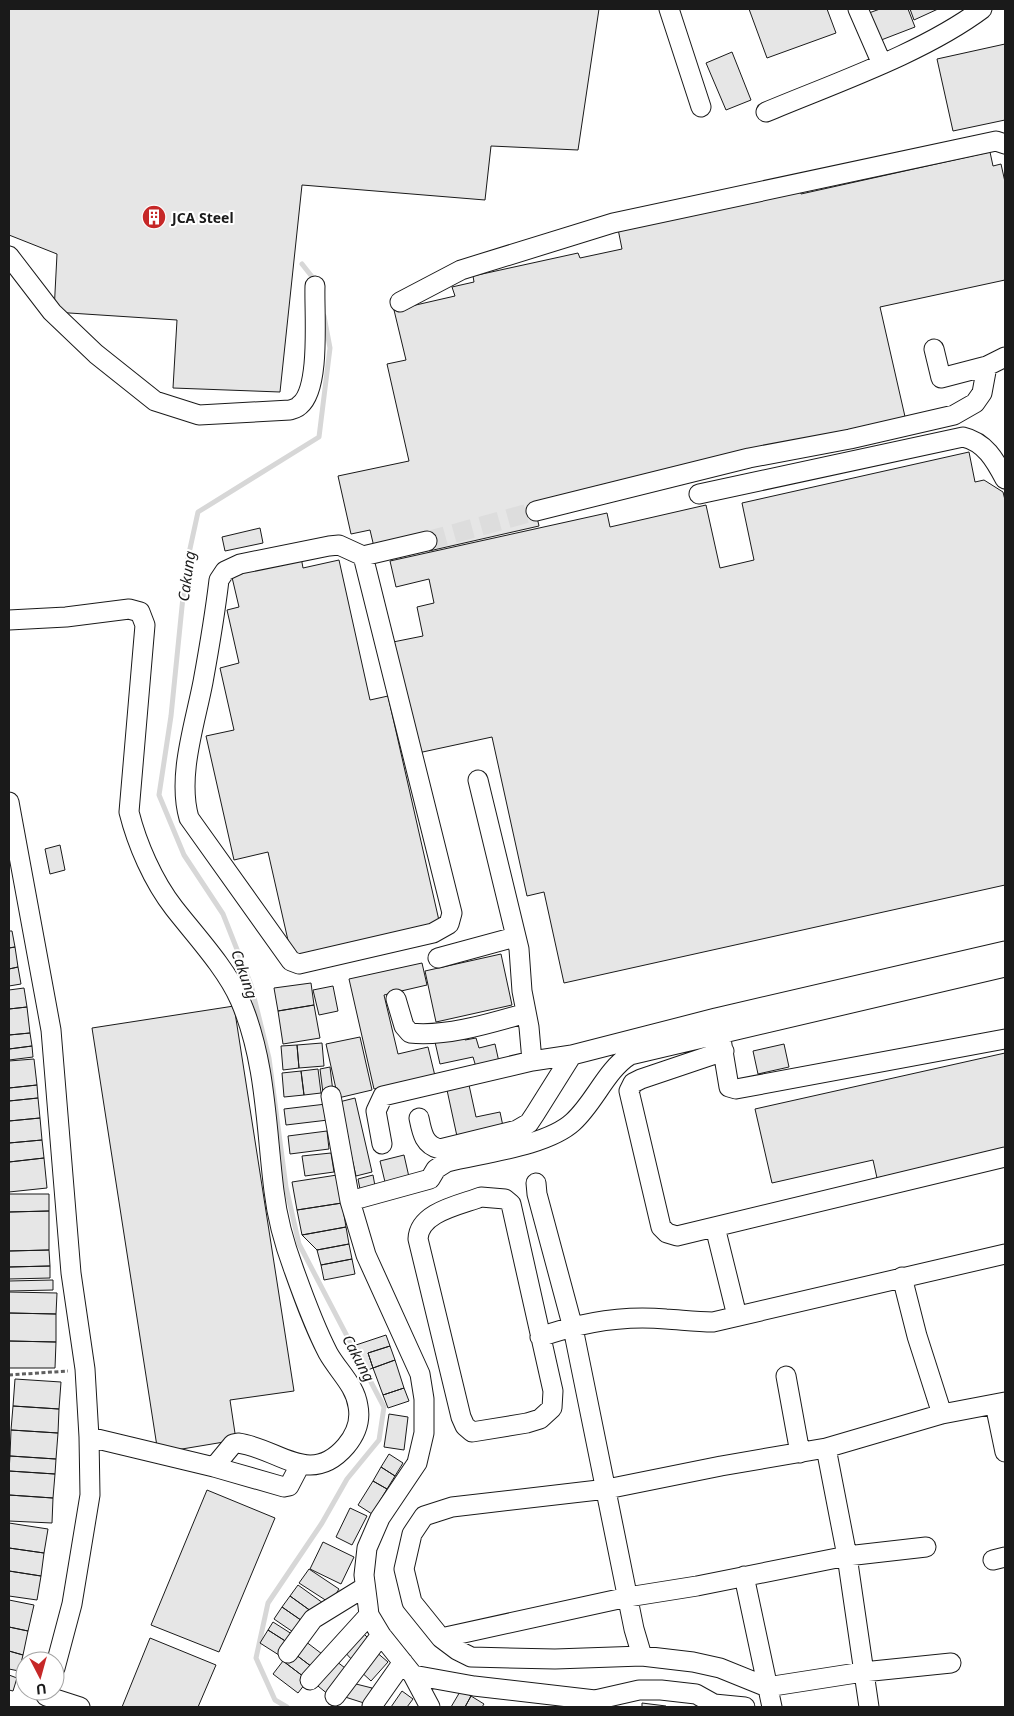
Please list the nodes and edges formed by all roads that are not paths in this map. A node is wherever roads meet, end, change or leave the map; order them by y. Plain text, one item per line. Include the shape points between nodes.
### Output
1 (669, 9) edge
2 (858, 9) edge
3 (982, 9) edge
4 (882, 64) junction
5 (701, 107) dead end
6 (766, 112) dead end
7 (1005, 144) edge
8 (9, 256) edge
9 (315, 286) dead end
10 (400, 302) dead end
11 (934, 349) dead end
12 (1005, 357) edge
13 (987, 366) junction
14 (1005, 479) edge
15 (699, 494) dead end
16 (536, 511) tunnel mouth
17 (427, 541) tunnel mouth
18 (363, 556) junction
19 (9, 620) edge
20 (478, 780) dead end
21 (9, 802) edge
22 (515, 937) junction
23 (1005, 951) edge
24 (438, 958) dead end
25 (1005, 967) edge
26 (396, 1000) dead end
27 (526, 1013) junction
28 (720, 1034) junction
29 (1005, 1039) edge
30 (572, 1055) junction
31 (532, 1062) junction
32 (331, 1096) dead end
33 (418, 1118) dead end
34 (382, 1144) dead end
35 (1005, 1157) edge
36 (536, 1183) dead end
37 (350, 1201) junction
38 (715, 1227) junction
39 (1005, 1254) edge
40 (902, 1277) junction
41 (737, 1316) junction
42 (573, 1328) junction
43 (540, 1337) junction
44 (786, 1376) dead end
45 (1000, 1403) edge
46 (942, 1414) junction
47 (89, 1437) junction
48 (826, 1448) junction
49 (800, 1452) junction
50 (1005, 1452) edge
51 (300, 1465) junction
52 (214, 1467) junction
53 (607, 1489) junction
54 (926, 1547) dead end
55 (847, 1556) junction
56 (744, 1576) junction
57 (365, 1587) junction
58 (628, 1597) junction
59 (369, 1615) junction
60 (381, 1635) junction
61 (441, 1638) junction
62 (60, 1651) edge
63 (288, 1653) dead end
64 (642, 1656) junction
65 (951, 1663) dead end
66 (408, 1669) junction
67 (863, 1672) junction
68 (310, 1680) dead end
69 (767, 1687) junction
70 (335, 1696) dead end
71 (57, 1701) edge
72 (580, 1703) edge
73 (372, 1706) edge
74 (80, 1707) edge
75 (430, 1707) edge
76 (745, 1707) edge
77 (772, 1707) edge
78 (869, 1707) edge

1 - 5 lane
2 - 4 lane
3 - 4 lane via 962,23
4 - 6 lane
7 - 10 lane via 996,140 612,223 460,270
8 - 9 lane via 52,312 96,354 155,401 199,415 290,410 300,406 313,380
11 - 13 lane via 941,378
12 - 13 lane
13 - 16 lane via 982,392 975,403 954,415 749,458
14 - 15 lane via 985,448 974,439 963,437
17 - 18 lane
18 - 18 lane via 452,913 449,924 433,933 298,964 291,961 189,818 185,800 190,749 219,580 225,571 240,564 338,545
19 - 51 lane via 129,609 140,612 145,625 129,812 132,823 168,900 241,1001 256,1051 268,1114 274,1193 293,1268 315,1326 358,1404 359,1426 345,1447 323,1463 312,1467
20 - 22 lane
21 - 47 lane via 51,1030 71,1273 85,1369
22 - 24 lane
22 - 27 lane
23 - 28 lane
25 - 28 lane
26 - 27 lane via 404,1026 410,1033 422,1035 491,1024
27 - 31 lane
28 - 29 lane via 729,1087 736,1089
28 - 30 lane
28 - 37 lane via 630,1055 619,1062 573,1122 552,1137 447,1162 436,1169 430,1179
28 - 38 lane via 633,1083 629,1091 661,1227 677,1236
30 - 31 lane
30 - 33 lane via 529,1123 518,1130 440,1149 431,1147 424,1138
31 - 34 lane via 382,1096 376,1112
32 - 37 lane
35 - 38 lane
36 - 42 lane
37 - 57 lane via 369,1264 420,1374 425,1412 417,1463 380,1518 367,1548
38 - 41 lane
39 - 40 lane
40 - 41 lane
40 - 46 lane via 916,1336
41 - 42 lane via 713,1322 612,1319
42 - 43 lane
42 - 53 lane
43 - 43 lane via 510,1204 505,1199 481,1197 427,1219 418,1229 418,1238 461,1417 472,1432 527,1423 540,1419 552,1408 553,1391
44 - 49 lane
45 - 46 lane
45 - 50 lane
46 - 48 lane
47 - 52 lane
47 - 62 lane via 90,1495 72,1604
48 - 49 lane
48 - 55 lane
49 - 53 lane
51 - 52 lane via 238,1443 233,1444
51 - 52 lane via 289,1486 284,1487
53 - 58 lane
53 - 61 lane via 452,1507 424,1516 412,1534 404,1569 412,1602
54 - 55 lane
55 - 56 lane
55 - 67 lane
56 - 58 lane
56 - 69 lane
57 - 59 lane
57 - 63 lane via 313,1619
58 - 61 lane
58 - 64 lane
59 - 60 lane
59 - 68 lane
60 - 66 lane
60 - 70 lane
61 - 64 lane via 471,1657
64 - 69 lane via 720,1668
65 - 67 lane
66 - 72 lane via 474,1686
66 - 73 lane
66 - 75 lane
67 - 69 lane
67 - 78 lane
69 - 77 lane
71 - 74 lane
72 - 76 lane via 639,1690 661,1690 696,1694 714,1704

